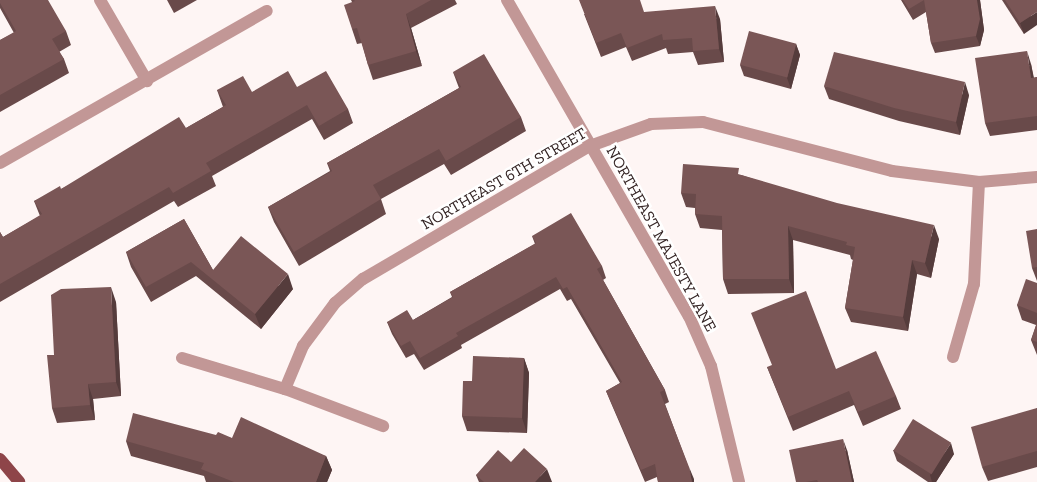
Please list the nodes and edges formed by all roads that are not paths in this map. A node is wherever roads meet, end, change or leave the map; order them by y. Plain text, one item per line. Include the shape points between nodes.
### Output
1 (100, 0) edge
2 (507, 0) edge
3 (267, 11) dead end
4 (147, 80) junction
5 (590, 146) junction
6 (0, 163) edge
7 (1037, 177) edge
8 (979, 182) junction
9 (953, 357) dead end
10 (182, 358) dead end
11 (285, 389) junction
12 (383, 426) dead end
13 (0, 459) edge
14 (19, 482) edge
15 (739, 482) edge

1 - 4 street
2 - 5 street, NORTHEAST MAJESTY LANE
3 - 4 street
4 - 6 street
5 - 8 street, NORTHEAST 6TH STREET via 651,124 703,122 892,172
5 - 11 street, NORTHEAST 6TH STREET via 363,279 335,303 303,346
5 - 15 street, NORTHEAST MAJESTY LANE via 689,316 711,366
7 - 8 street, NORTHEAST 6TH STREET
8 - 9 street via 974,284
10 - 11 street
11 - 12 street
13 - 14 main road

